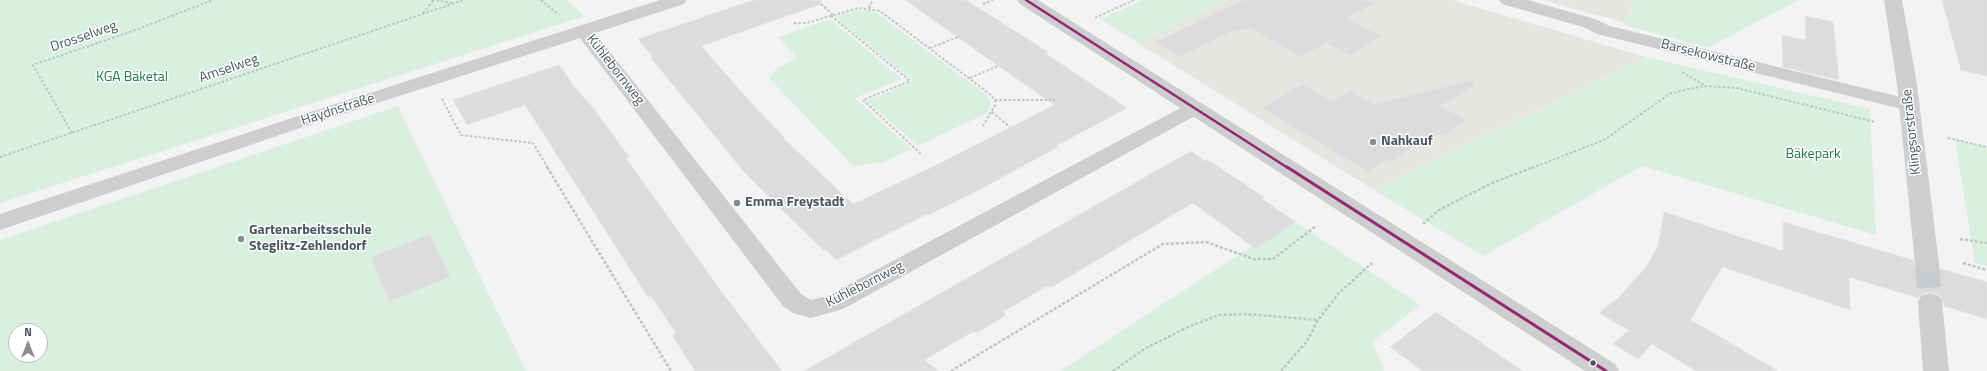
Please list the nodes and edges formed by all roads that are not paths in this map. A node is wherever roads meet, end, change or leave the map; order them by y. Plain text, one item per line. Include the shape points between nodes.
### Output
1 (678, 0) edge
2 (1026, 0) edge
3 (1508, 0) edge
4 (1893, 0) edge
5 (584, 31) junction
6 (1910, 105) junction
7 (1195, 108) junction
8 (0, 222) edge
9 (1927, 264) tunnel mouth
10 (1930, 302) tunnel mouth
11 (1606, 371) edge
12 (1936, 371) edge

1 - 5 street, Haydnstraße
2 - 7 street
3 - 6 street, Barsekowstraße via 1589,23 1611,32
4 - 6 street, Klingsorstraße
5 - 7 street, Kühlebornweg via 792,300 802,308 811,309 834,303
5 - 8 street, Haydnstraße via 302,121
6 - 9 street, Klingsorstraße
7 - 11 street
10 - 12 street

